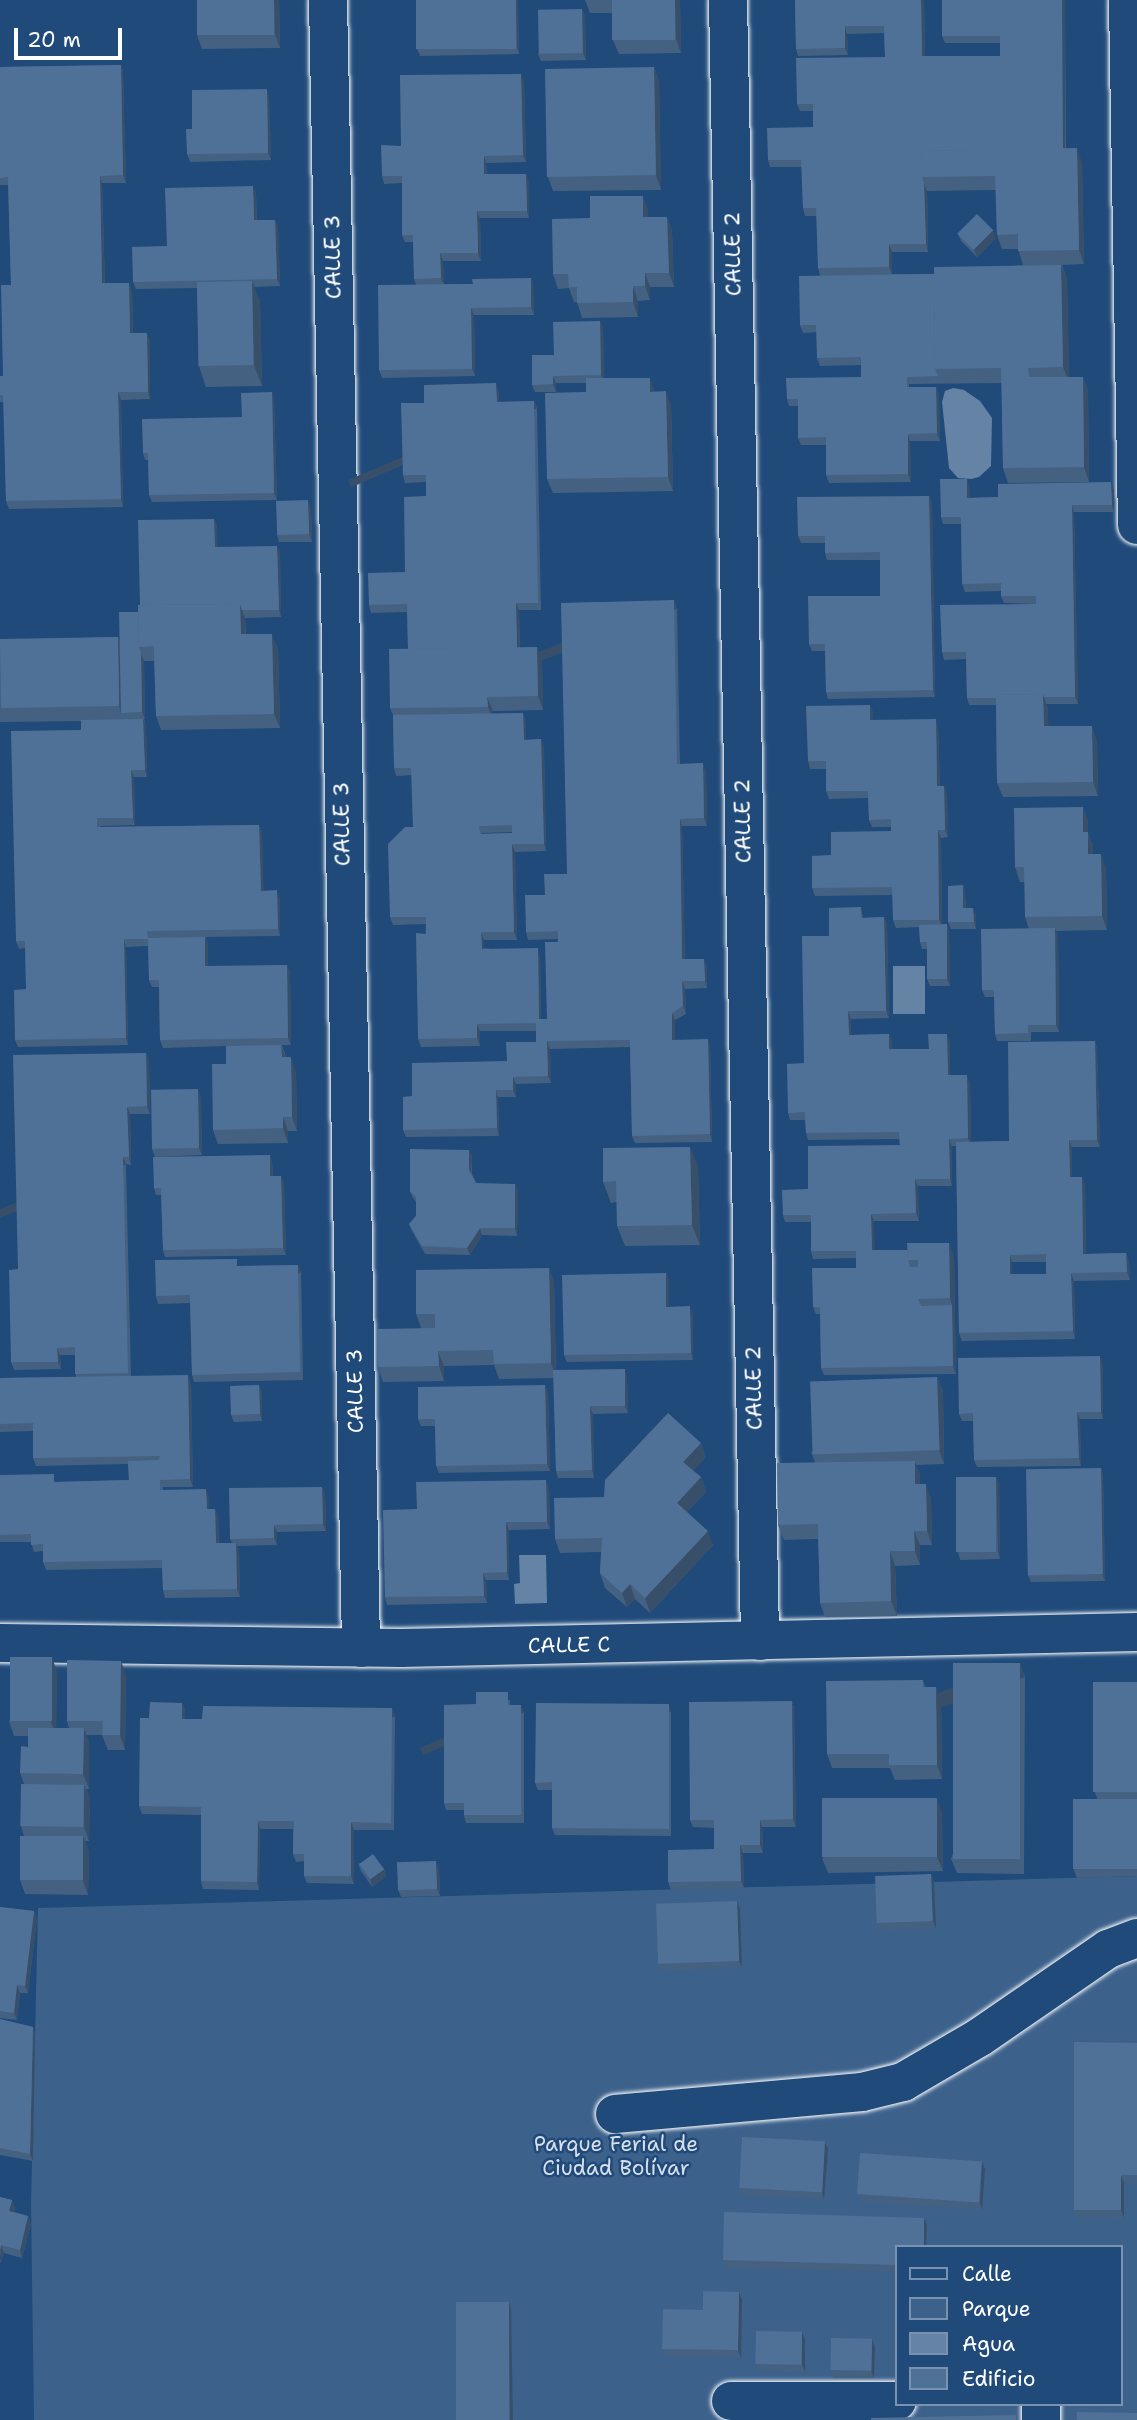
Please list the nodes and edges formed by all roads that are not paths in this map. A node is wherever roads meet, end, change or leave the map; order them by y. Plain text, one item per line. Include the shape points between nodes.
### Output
1 (328, 0) edge
2 (728, 0) edge
3 (1128, 0) edge
4 (1137, 525) edge
5 (1137, 1632) edge
6 (760, 1641) junction
7 (0, 1643) edge
8 (361, 1648) junction
9 (1137, 1938) edge
10 (615, 2114) dead end
11 (731, 2401) dead end
12 (895, 2401) edge

1 - 8 street, CALLE 3
2 - 6 street, CALLE 2
3 - 4 street
5 - 6 street, CALLE C
6 - 8 street, CALLE C
7 - 8 street, CALLE C
9 - 10 street via 1108,1949 969,2044 903,2082 862,2092
11 - 12 street

